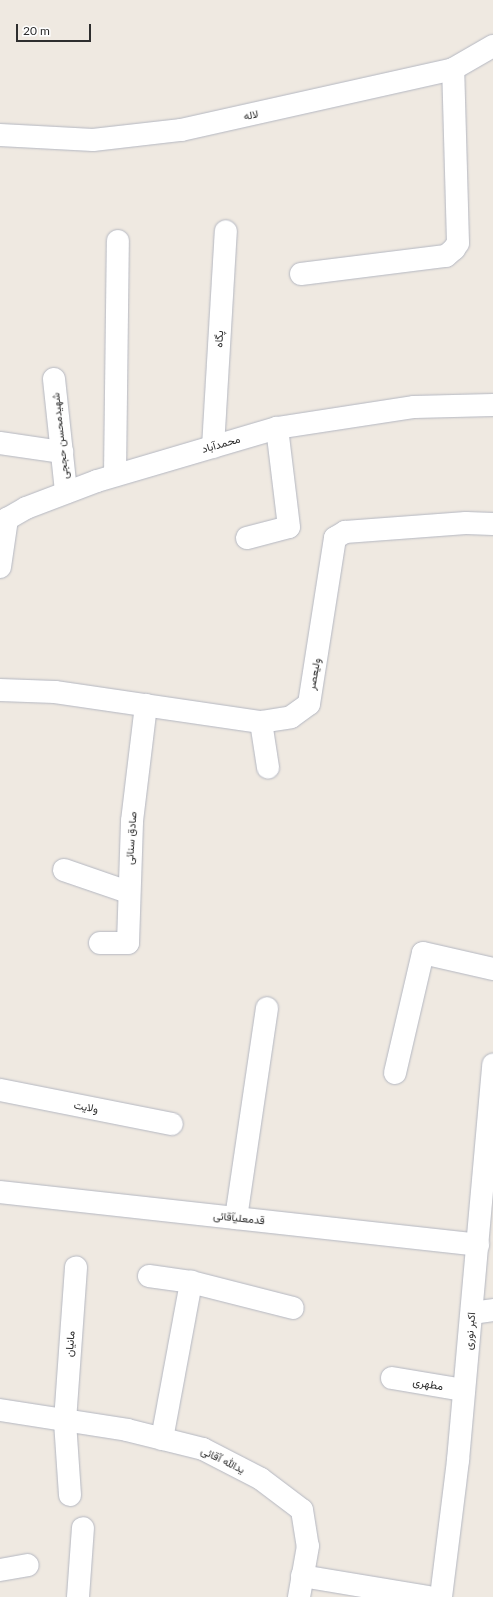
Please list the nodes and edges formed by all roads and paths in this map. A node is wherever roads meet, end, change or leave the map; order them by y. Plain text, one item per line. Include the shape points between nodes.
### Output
1 (493, 46) edge
2 (453, 69) junction
3 (0, 135) edge
4 (226, 231) dead end
5 (118, 241) dead end
6 (301, 274) dead end
7 (54, 379) dead end
8 (493, 405) edge
9 (278, 428) junction
10 (0, 443) edge
11 (213, 447) junction
12 (62, 452) junction
13 (115, 475) junction
14 (66, 492) junction
15 (493, 524) edge
16 (247, 538) dead end
17 (0, 567) edge
18 (0, 690) edge
19 (146, 705) junction
20 (261, 722) junction
21 (268, 767) dead end
22 (64, 870) dead end
23 (128, 892) junction
24 (100, 943) dead end
25 (493, 969) edge
26 (267, 1008) dead end
27 (493, 1065) edge
28 (395, 1073) dead end
29 (0, 1090) edge
30 (172, 1124) dead end
31 (490, 1131) edge
32 (0, 1192) edge
33 (236, 1218) junction
34 (487, 1223) edge
35 (478, 1245) junction
36 (76, 1266) dead end
37 (149, 1276) dead end
38 (191, 1282) junction
39 (293, 1308) dead end
40 (493, 1310) edge
41 (472, 1313) junction
42 (392, 1378) dead end
43 (464, 1390) junction
44 (0, 1410) edge
45 (64, 1421) junction
46 (162, 1439) junction
47 (70, 1495) dead end
48 (83, 1528) dead end
49 (28, 1565) dead end
50 (0, 1570) edge
51 (302, 1576) junction
52 (78, 1597) edge
53 (299, 1597) edge
54 (427, 1597) edge
55 (440, 1597) edge

1 - 2 street, لاله
2 - 3 street, لاله via 181,130 93,140
2 - 6 street via 458,243 454,249 446,256
4 - 11 street, پگاه
5 - 13 street
7 - 12 street, شهیدمحسن حججی
8 - 9 street, محمدآباد via 414,407
9 - 11 street, محمدآباد
9 - 16 street via 289,527
10 - 12 street
11 - 13 street, محمدآباد
12 - 14 street, شهیدمحسن حججی
13 - 14 street, محمدآباد
14 - 17 street, محمدآباد via 26,508 7,519
15 - 20 street, ولیعصر via 466,523 345,532 335,538 309,704 291,718
18 - 19 street, ولیعصر via 55,692
19 - 20 street, ولیعصر
19 - 23 street, صادق سنائی via 132,822
20 - 21 street
22 - 23 street
23 - 24 street, صادق سنائی via 128,943
25 - 28 street via 423,953
26 - 33 street
27 - 31 street, اکبر نوری
29 - 30 street, ولایت
31 - 34 street, اکبر نوری
32 - 33 street, قدمعلیآقائی
33 - 35 street, قدمعلیآقائی
34 - 35 street, اکبر نوری
35 - 41 street, اکبر نوری
36 - 45 street, مانیان
37 - 38 street
38 - 39 street
38 - 46 street
40 - 41 street
41 - 43 street, اکبر نوری
42 - 43 street, مطهری
43 - 55 street, اکبر نوری
44 - 45 street, یدالله آقائی
45 - 46 street, یدالله آقائی via 127,1430
45 - 47 street, مانیان
46 - 51 street, یدالله آقائی via 203,1449 260,1479 302,1510 308,1546
48 - 52 street
49 - 50 street
51 - 53 street, یدالله آقائی
51 - 54 street

